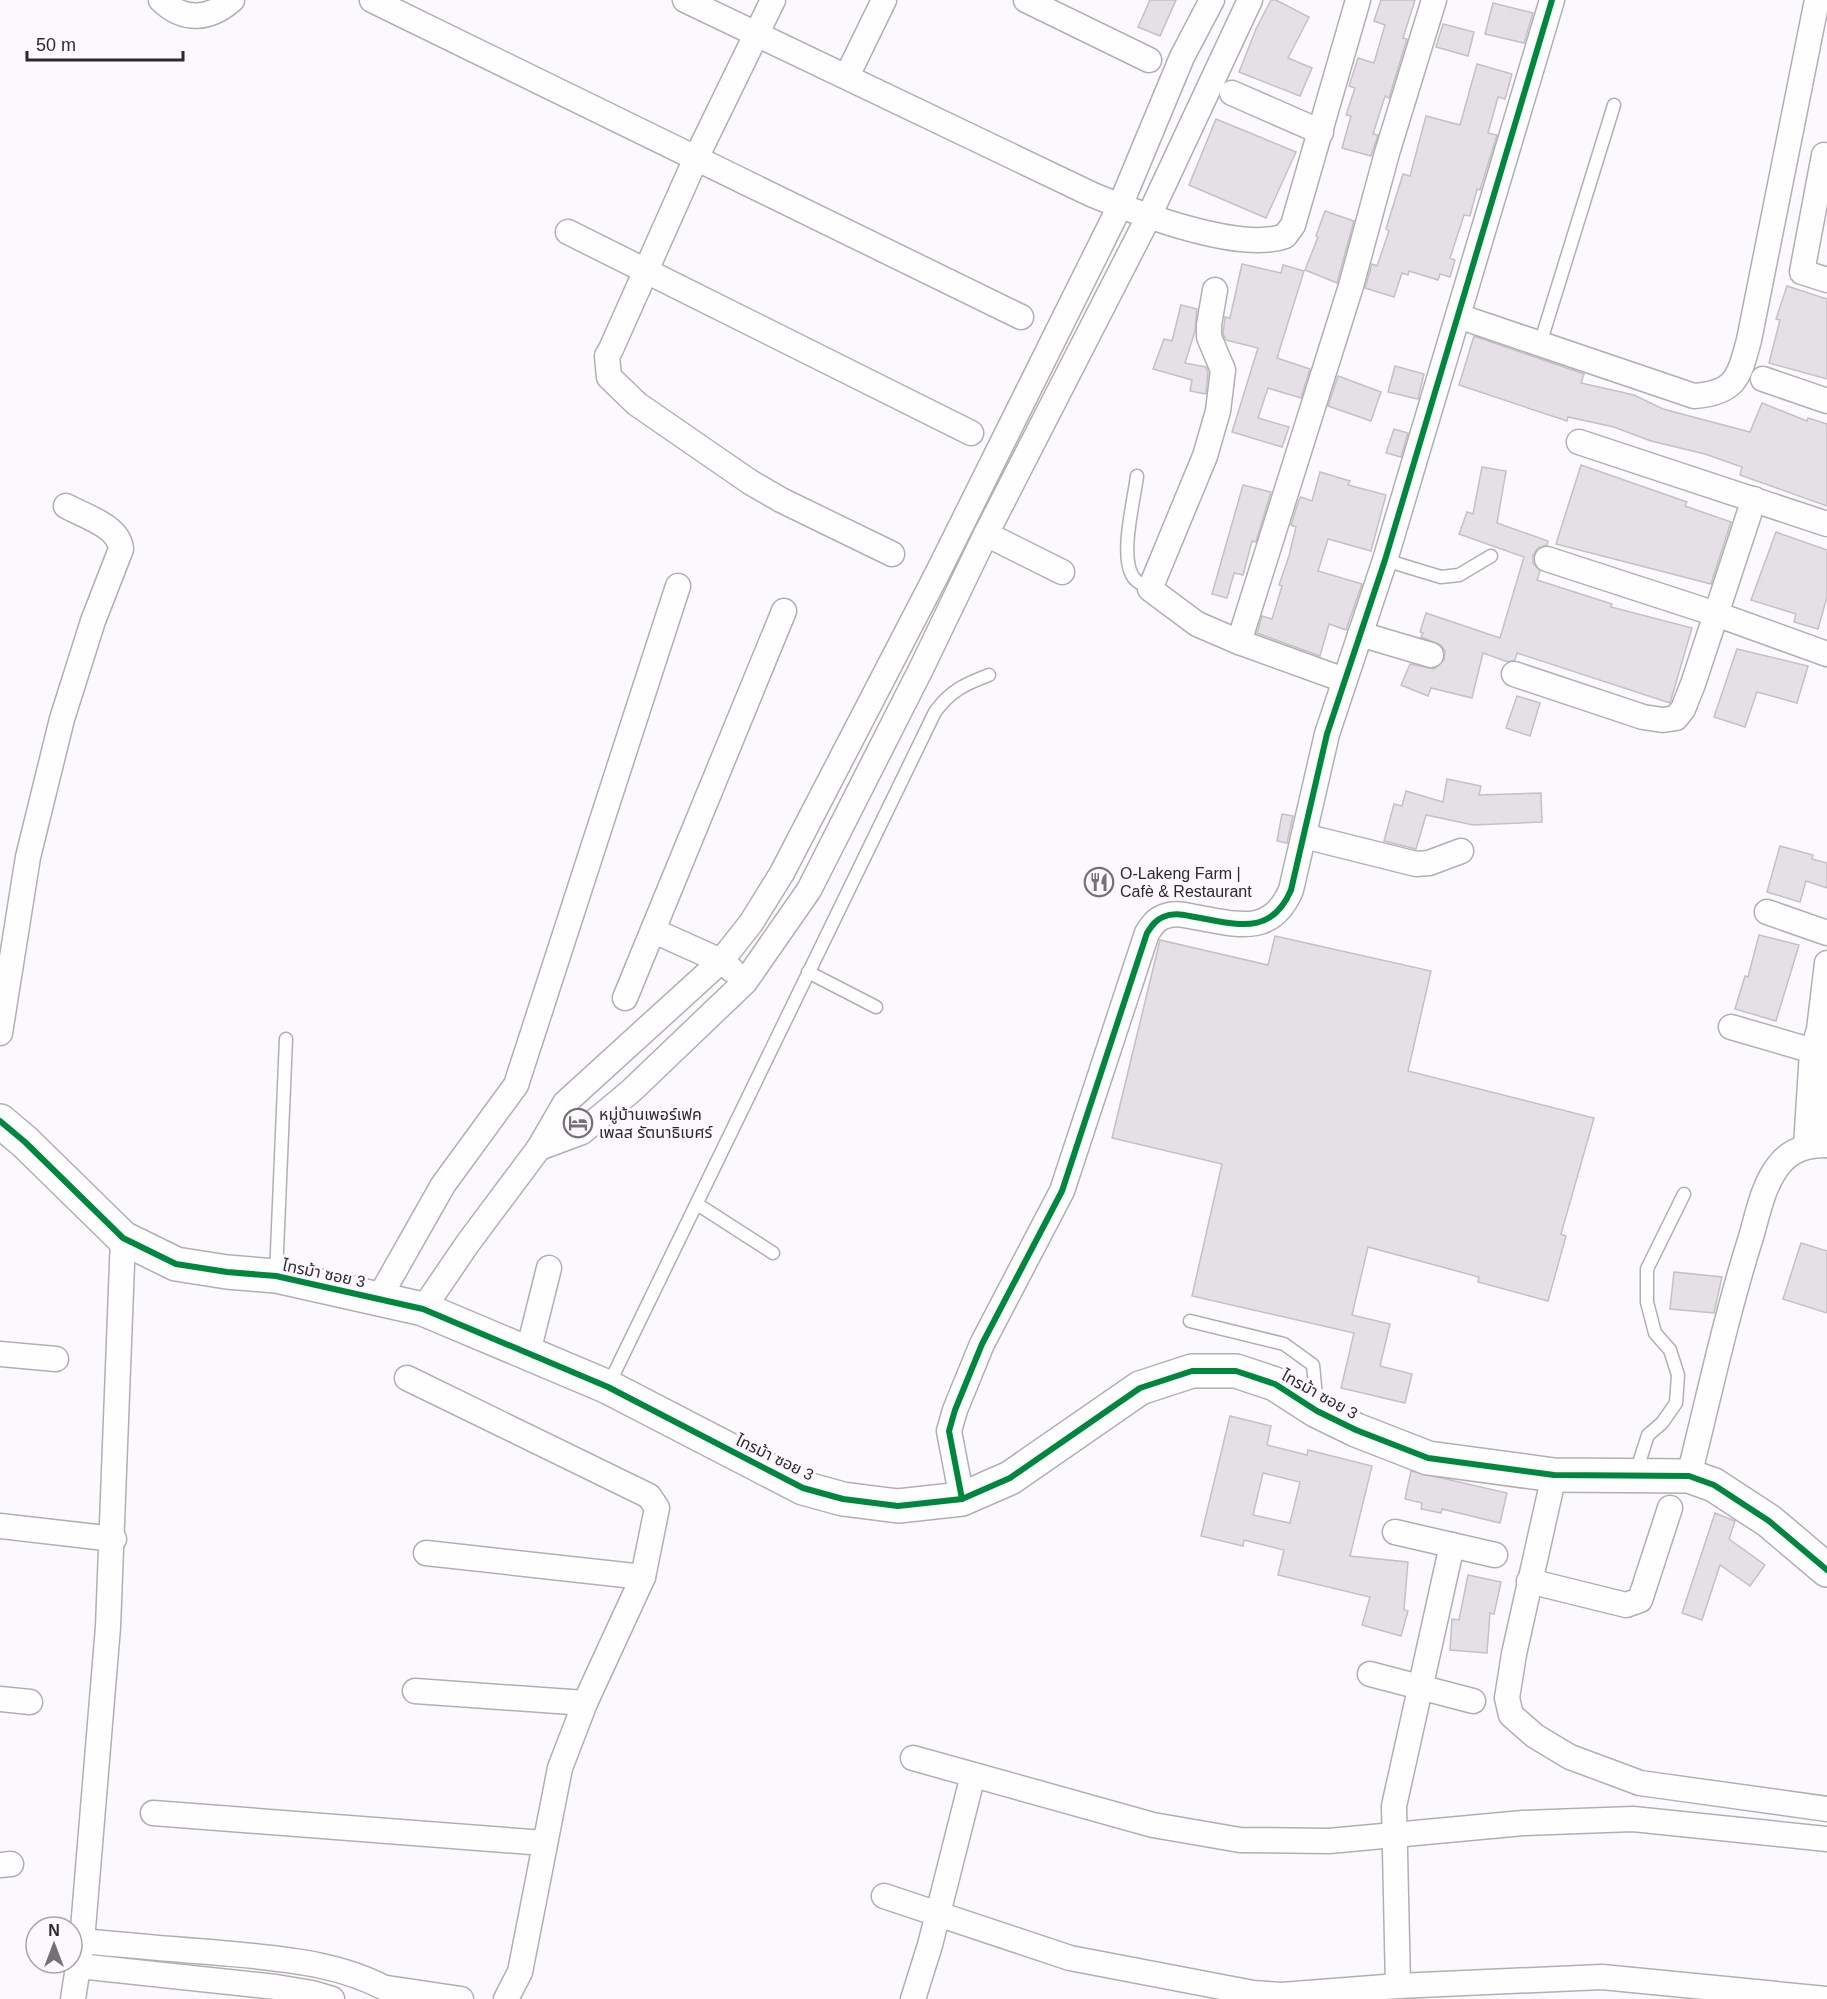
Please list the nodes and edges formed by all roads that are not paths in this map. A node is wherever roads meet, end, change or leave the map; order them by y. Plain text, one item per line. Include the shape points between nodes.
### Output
1 (161, 0) edge
2 (232, 0) edge
3 (372, 0) edge
4 (685, 0) edge
5 (773, 0) edge
6 (884, 0) edge
7 (1026, 0) edge
8 (1212, 0) edge
9 (1250, 0) edge
10 (1434, 0) edge
11 (1552, 0) edge
12 (1817, 0) edge
13 (1350, 3) edge
14 (755, 34) junction
15 (1149, 60) dead end
16 (847, 76) junction
17 (1232, 93) dead end
18 (1614, 105) dead end
19 (1321, 132) junction
20 (697, 156) junction
21 (1827, 156) edge
22 (1120, 206) junction
23 (1149, 216) junction
24 (568, 232) dead end
25 (646, 272) junction
26 (1827, 280) edge
27 (1215, 290) dead end
28 (1458, 316) junction
29 (1022, 317) dead end
30 (1540, 344) junction
31 (1762, 379) dead end
32 (1827, 401) edge
33 (971, 433) dead end
34 (1579, 442) dead end
35 (1137, 476) dead end
36 (1755, 499) junction
37 (66, 506) dead end
38 (1827, 524) edge
39 (986, 534) junction
40 (892, 554) dead end
41 (1491, 556) dead end
42 (1547, 559) dead end
43 (1385, 560) junction
44 (1062, 572) dead end
45 (678, 586) dead end
46 (1150, 589) junction
47 (784, 611) dead end
48 (1716, 614) junction
49 (911, 625) junction
50 (1360, 634) junction
51 (937, 635) junction
52 (1239, 642) junction
53 (1827, 654) edge
54 (1431, 655) dead end
55 (1514, 674) dead end
56 (988, 675) dead end
57 (1342, 684) junction
58 (1304, 836) junction
59 (1461, 851) dead end
60 (1767, 912) dead end
61 (654, 931) junction
62 (1827, 933) edge
63 (721, 961) junction
64 (1827, 963) edge
65 (808, 972) junction
66 (745, 982) junction
67 (625, 998) dead end
68 (876, 1007) dead end
69 (1731, 1027) dead end
70 (0, 1032) edge
71 (286, 1040) dead end
72 (1820, 1048) edge
73 (0, 1121) edge
74 (1820, 1145) edge
75 (539, 1148) junction
76 (1684, 1194) dead end
77 (697, 1204) junction
78 (123, 1238) junction
79 (773, 1252) dead end
80 (549, 1268) dead end
81 (276, 1276) junction
82 (379, 1298) junction
83 (423, 1309) junction
84 (1190, 1321) dead end
85 (528, 1353) junction
86 (0, 1354) edge
87 (56, 1359) dead end
88 (407, 1378) dead end
89 (608, 1387) junction
90 (1317, 1411) junction
91 (1554, 1475) junction
92 (1635, 1476) junction
93 (1689, 1476) junction
94 (962, 1499) junction
95 (1670, 1508) dead end
96 (0, 1526) edge
97 (1395, 1532) dead end
98 (114, 1539) junction
99 (1452, 1545) junction
100 (426, 1553) dead end
101 (1495, 1555) dead end
102 (1826, 1566) edge
103 (643, 1577) junction
104 (1529, 1581) junction
105 (1370, 1674) dead end
106 (1419, 1686) junction
107 (415, 1690) dead end
108 (0, 1700) edge
109 (1473, 1701) dead end
110 (30, 1702) dead end
111 (585, 1703) junction
112 (913, 1758) dead end
113 (974, 1775) junction
114 (1827, 1809) edge
115 (153, 1812) dead end
116 (1394, 1837) junction
117 (1827, 1839) edge
118 (544, 1844) junction
119 (884, 1896) dead end
120 (938, 1914) junction
121 (84, 1916) edge
122 (84, 1941) edge
123 (84, 1967) edge
124 (77, 1975) edge
125 (1403, 1990) edge
126 (395, 1994) edge
127 (73, 1999) edge
128 (332, 1999) edge
129 (461, 1999) edge
130 (506, 1999) edge
131 (913, 1999) edge
132 (1827, 1999) edge

1 - 2 street via 176,12 192,17 220,10
3 - 20 street
4 - 14 street
5 - 14 street
6 - 16 street
7 - 15 street
8 - 22 street via 1182,57
9 - 23 street
10 - 52 street via 1351,286
11 - 28 street
12 - 30 street via 1739,376 1713,395 1694,396
13 - 19 street
14 - 16 street
14 - 20 street
16 - 22 street
17 - 19 street
18 - 30 lane
19 - 23 street via 1293,225 1285,236 1260,241 1238,239
20 - 25 street
20 - 29 street
21 - 26 street via 1824,155 1803,272
22 - 23 street
22 - 49 street
23 - 39 street
24 - 25 street
25 - 33 street
25 - 40 street via 607,357 609,377 638,404 750,482
27 - 46 street via 1209,337 1224,370 1218,411 1205,456
28 - 30 street
28 - 43 street
31 - 32 street
34 - 36 street
35 - 46 lane via 1128,562 1132,575
36 - 38 street
36 - 48 street
37 - 70 street via 114,532 121,549 62,719 28,857
39 - 44 street
39 - 51 street
41 - 43 lane via 1459,575 1441,577
42 - 48 street
43 - 50 street
45 - 82 street via 516,1085 443,1185
46 - 52 street via 1197,624
47 - 61 street
48 - 53 street
48 - 55 street via 1693,684 1676,718 1643,717
49 - 51 street
49 - 63 street via 782,873 751,923
50 - 54 street
50 - 57 street
51 - 66 street via 809,890
52 - 57 street
56 - 65 lane via 958,687 935,712
57 - 58 street
58 - 59 street via 1416,864
58 - 94 street via 1284,905 1261,923 1244,926 1176,914 1155,921 1147,933 1062,1191 982,1344 955,1410 949,1431
60 - 62 street
61 - 63 street
61 - 67 street
63 - 66 street
63 - 75 street via 565,1103
64 - 72 street
65 - 68 lane
65 - 77 lane
66 - 75 street via 631,1091 582,1132
69 - 72 street
71 - 81 lane
72 - 74 street
73 - 78 street, ไทรม้า ซอย 3
74 - 93 street via 1792,1152 1779,1165 1766,1189 1738,1278
75 - 83 street
76 - 92 lane via 1647,1269 1647,1302 1655,1333 1670,1350 1678,1376 1676,1403 1648,1435
77 - 79 lane
77 - 89 lane
78 - 81 street, ไทรม้า ซอย 3 via 176,1264
78 - 98 street
80 - 85 street
81 - 82 street, ไทรม้า ซอย 3
82 - 83 street, ไทรม้า ซอย 3
83 - 85 street, ไทรม้า ซอย 3
84 - 90 lane via 1284,1344 1302,1356 1313,1365
85 - 89 street, ไทรม้า ซอย 3
86 - 87 street
88 - 103 street via 649,1496 657,1508
89 - 94 street, ไทรม้า ซอย 3 via 803,1488 843,1499 898,1506
90 - 91 street, ไทรม้า ซอย 3 via 1428,1458
90 - 94 street, ไทรม้า ซอย 3 via 1275,1384 1236,1371 1192,1371 1140,1388 1010,1478
91 - 92 street, ไทรม้า ซอย 3
91 - 104 street
92 - 93 street, ไทรม้า ซอย 3
93 - 102 street, ไทรม้า ซอย 3 via 1714,1485 1769,1521
95 - 104 street via 1640,1599 1626,1605
96 - 98 street
97 - 99 street
98 - 121 street
99 - 101 street
99 - 106 street
100 - 103 street
103 - 111 street
104 - 114 street via 1507,1698 1511,1715 1535,1736 1570,1756 1640,1783
105 - 106 street
106 - 109 street
106 - 116 street via 1394,1806
107 - 111 street
108 - 110 street
111 - 118 street via 560,1768
112 - 113 street
113 - 116 street via 1153,1825 1240,1840
113 - 120 street
115 - 118 street
116 - 117 street via 1522,1823 1633,1819
116 - 125 street
118 - 130 street via 520,1972
119 - 120 street
120 - 125 street via 1070,1958 1253,1993
120 - 131 street
122 - 126 street via 318,1964
123 - 128 street via 276,1987
124 - 127 street
125 - 132 street via 1602,1977
126 - 129 street

